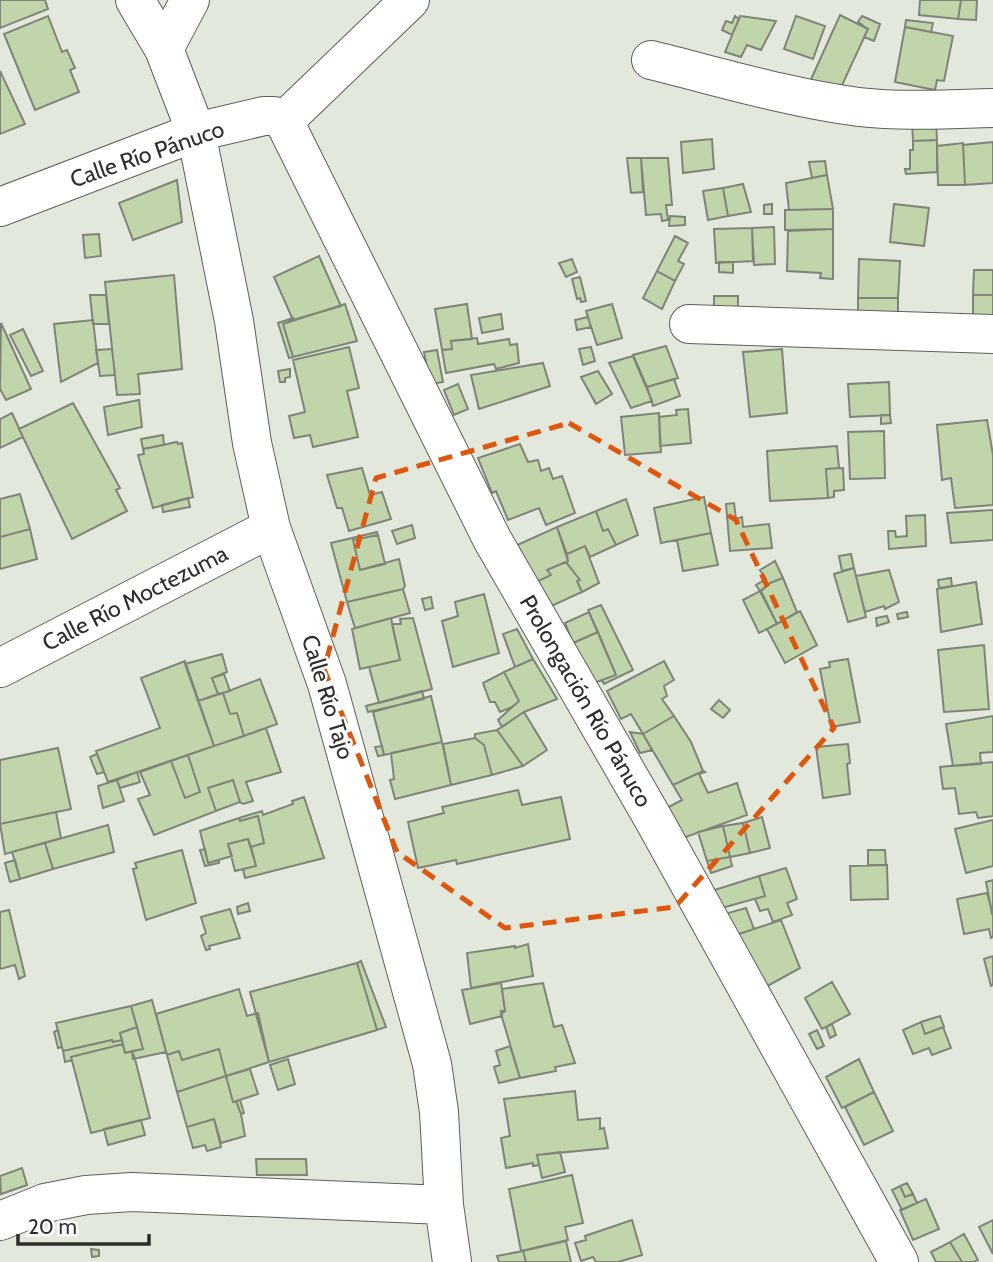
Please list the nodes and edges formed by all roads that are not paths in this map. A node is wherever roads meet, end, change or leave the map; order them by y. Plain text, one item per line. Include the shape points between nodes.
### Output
1 (135, 0) edge
2 (190, 0) edge
3 (410, 0) edge
4 (164, 49) junction
5 (651, 60) dead end
6 (993, 108) edge
7 (287, 126) junction
8 (197, 132) junction
9 (0, 207) edge
10 (689, 324) dead end
11 (993, 334) edge
12 (271, 528) junction
13 (0, 668) edge
14 (444, 1205) junction
15 (0, 1221) edge
16 (452, 1262) edge
17 (898, 1262) edge

1 - 4 street, Calle Río Tajo
2 - 4 street
3 - 7 street
4 - 8 street, Calle Río Tajo
5 - 6 street via 806,99 861,107
7 - 8 street, Calle Río Pánuco via 274,116 264,116
7 - 17 street, Prolongación Río Pánuco via 492,539 654,820
8 - 9 street, Calle Río Pánuco
8 - 12 street, Calle Río Tajo
10 - 11 street
12 - 13 street, Calle Río Moctezuma
12 - 14 street, Calle Río Tajo via 327,684 432,1064
14 - 15 street via 132,1192 45,1203
14 - 16 street, Calle Río Tajo

